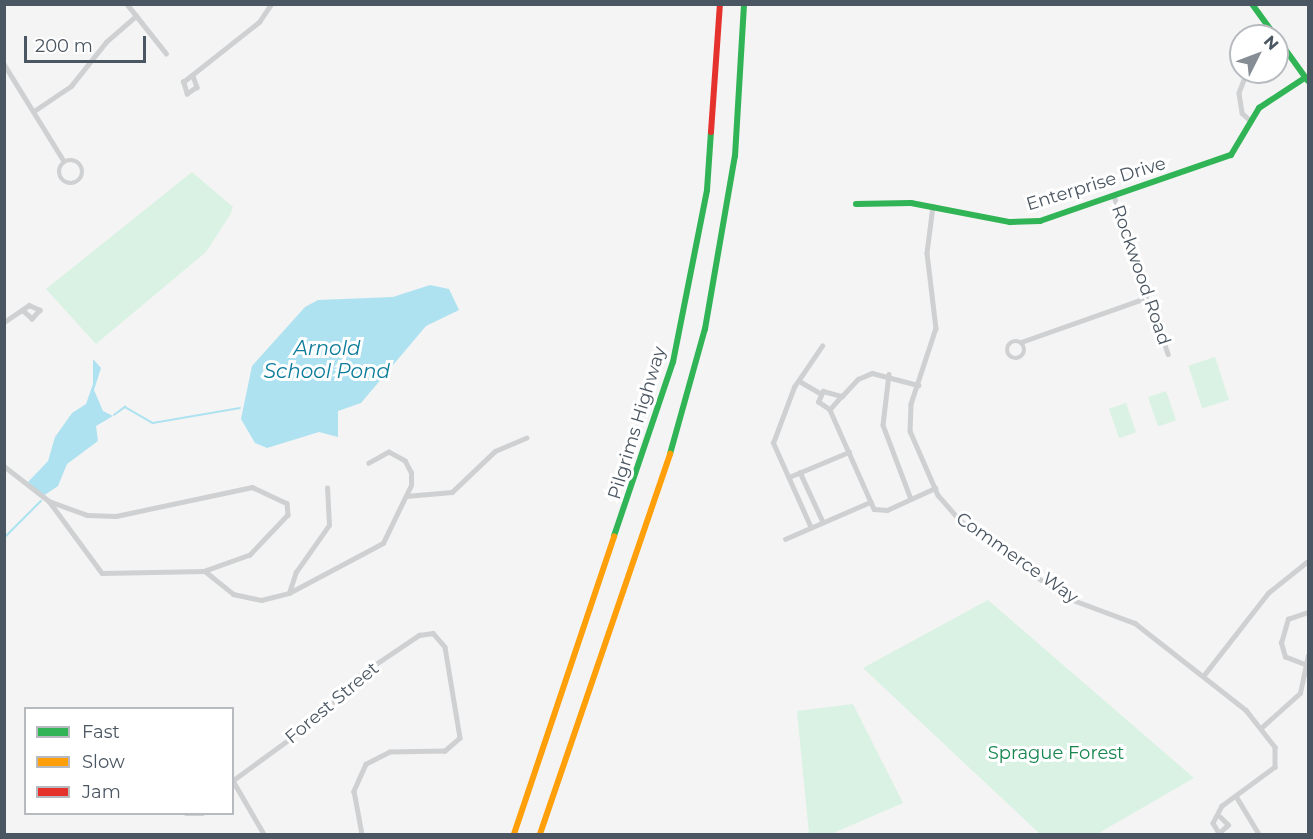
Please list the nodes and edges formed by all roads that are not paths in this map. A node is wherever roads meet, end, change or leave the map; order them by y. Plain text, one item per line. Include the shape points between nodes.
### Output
1 (127, 4) edge
2 (271, 4) edge
3 (720, 4) edge
4 (744, 4) edge
5 (1252, 4) edge
6 (136, 16) junction
7 (1267, 24) edge
8 (166, 53) dead end
9 (1289, 55) edge
10 (4, 63) edge
11 (193, 76) dead end
12 (1307, 79) edge
13 (1242, 84) edge
14 (34, 111) junction
15 (1251, 121) junction
16 (64, 161) junction
17 (1114, 196) junction
18 (856, 204) dead end
19 (933, 206) junction
20 (1149, 297) junction
21 (22, 310) dead end
22 (4, 322) edge
23 (1021, 342) junction
24 (822, 346) dead end
25 (1168, 354) dead end
26 (889, 374) junction
27 (801, 382) junction
28 (918, 385) junction
29 (820, 393) junction
30 (842, 396) junction
31 (830, 410) junction
32 (526, 438) dead end
33 (849, 452) junction
34 (369, 463) dead end
35 (4, 466) edge
36 (800, 472) junction
37 (789, 477) junction
38 (327, 488) dead end
39 (935, 488) junction
40 (406, 496) junction
41 (912, 499) junction
42 (49, 501) junction
43 (870, 502) junction
44 (824, 522) junction
45 (811, 528) junction
46 (785, 539) dead end
47 (1308, 561) edge
48 (205, 571) junction
49 (289, 592) junction
50 (1308, 612) edge
51 (1308, 656) edge
52 (1306, 665) junction
53 (1204, 675) junction
54 (1262, 728) junction
55 (234, 779) edge
56 (234, 782) edge
57 (1236, 796) junction
58 (1220, 817) dead end
59 (264, 834) edge
60 (362, 834) edge
61 (514, 834) edge
62 (540, 834) edge
63 (1259, 834) edge

1 - 6 street
2 - 11 street via 259,22
3 - 61 main road, Pilgrims Highway via 707,190 673,362
4 - 62 main road via 735,156 705,329 668,461
5 - 7 main road
6 - 8 street
6 - 14 street via 106,42 74,84
9 - 12 main road
10 - 14 street
12 - 15 main road, Enterprise Drive via 1275,94
13 - 15 street via 1239,93 1242,113
14 - 16 street
15 - 17 main road, Enterprise Drive via 1231,155
16 - 16 street via 79,165 81,179 71,184 62,180
17 - 19 main road, Enterprise Drive via 1024,223
17 - 20 street, Rockwood Road
18 - 19 main road, Enterprise Drive
19 - 28 street, Commerce Way via 927,253 936,328
20 - 23 street
20 - 25 street, Rockwood Road
21 - 22 street
23 - 23 street via 1024,354 1012,358 1008,347
24 - 27 street
26 - 28 street
26 - 30 street via 865,375
26 - 41 street via 883,425
27 - 29 street
27 - 37 street via 773,443
28 - 39 street, Commerce Way via 910,431
29 - 30 street via 827,389
29 - 31 street via 821,408
30 - 31 street
31 - 33 street
32 - 40 street via 495,450 452,492
33 - 36 street
33 - 43 street
34 - 40 street via 384,452 401,457 412,479
35 - 42 street
36 - 37 street
36 - 44 street
37 - 45 street
38 - 49 street via 329,525 296,572
39 - 41 street
39 - 53 street, Commerce Way via 962,521 1065,597 1135,623
40 - 49 street via 381,545
41 - 43 street via 879,512
42 - 48 street via 102,573
42 - 48 street via 87,515 116,516 252,487 287,503 288,515 250,555
43 - 44 street
44 - 45 street
45 - 46 street
47 - 53 street via 1268,593
48 - 49 street via 240,597 268,599
50 - 52 street via 1288,619 1281,643 1285,657
51 - 52 street
52 - 54 street via 1300,693
53 - 54 street, Commerce Way
54 - 57 street via 1275,747 1275,767
55 - 60 street, Forest Street via 313,722 361,674 419,635 433,633 445,648 460,738 448,750 390,752 366,764 354,791
56 - 59 street
57 - 58 street via 1222,806
57 - 63 street

